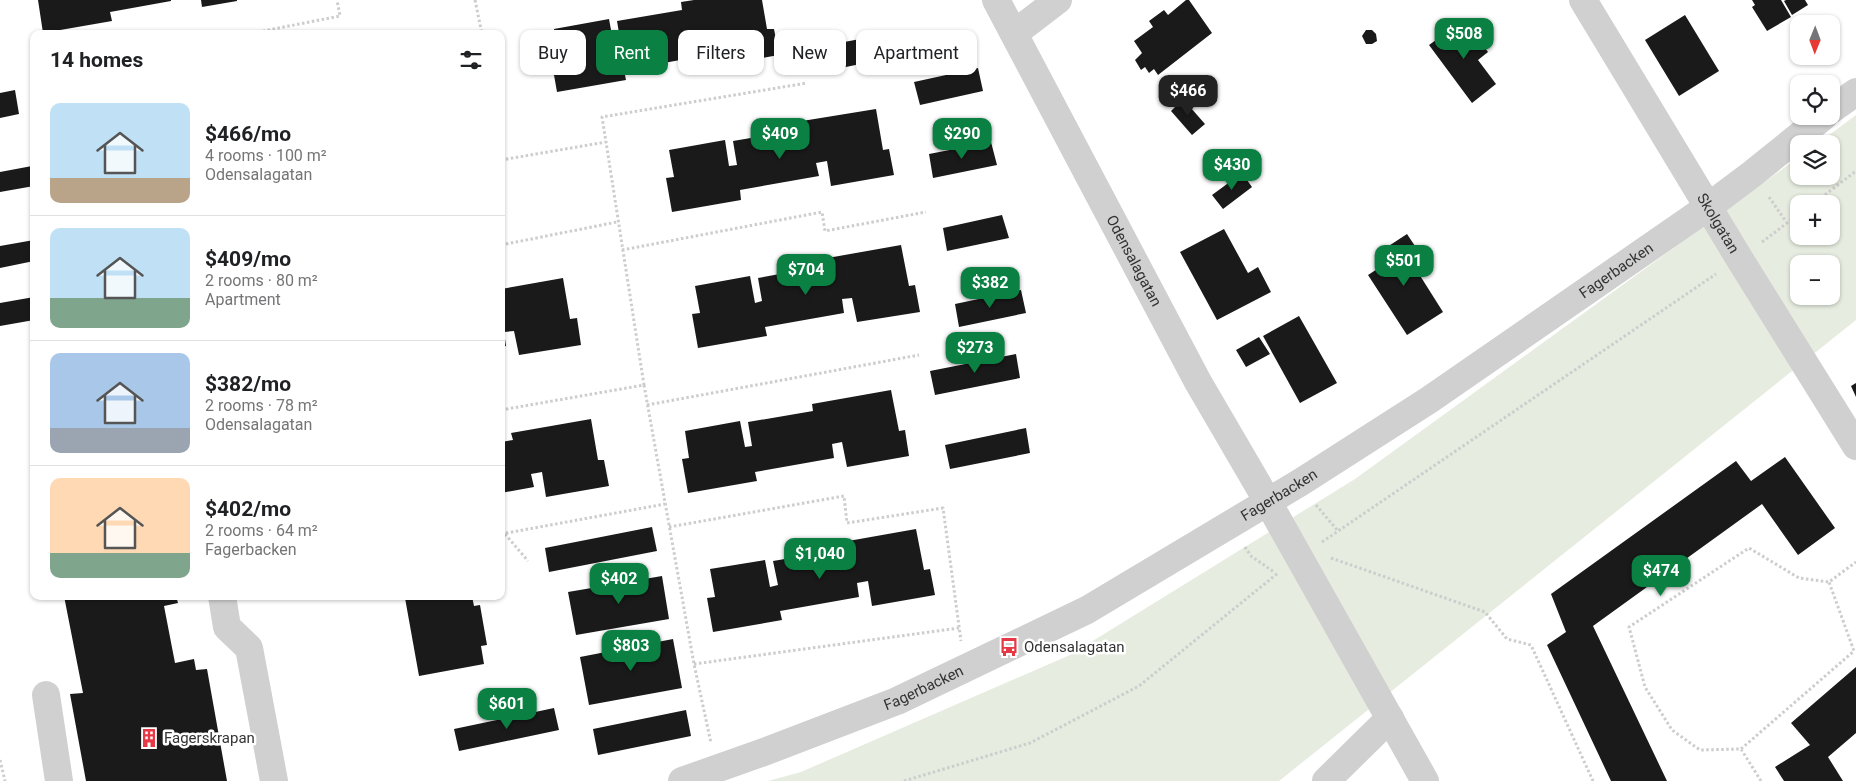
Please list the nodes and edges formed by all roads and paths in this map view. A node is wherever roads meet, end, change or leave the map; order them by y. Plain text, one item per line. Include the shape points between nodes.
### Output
1 (337, 0) edge
2 (475, 0) edge
3 (996, 0) edge
4 (1058, 0) edge
5 (1583, 0) edge
6 (268, 30) edge
7 (481, 30) edge
8 (1015, 33) junction
9 (807, 83) dead end
10 (1856, 92) edge
11 (1840, 104) edge
12 (1813, 125) edge
13 (606, 142) junction
14 (505, 159) edge
15 (1856, 171) edge
16 (1824, 195) edge
17 (1708, 207) junction
18 (926, 212) dead end
19 (1790, 221) edge
20 (617, 222) junction
21 (505, 244) edge
22 (622, 250) junction
23 (1739, 258) junction
24 (919, 355) dead end
25 (644, 385) junction
26 (647, 405) junction
27 (505, 409) edge
28 (1856, 446) edge
29 (1268, 502) junction
30 (665, 504) junction
31 (670, 527) junction
32 (505, 534) edge
33 (505, 536) edge
34 (1304, 554) junction
35 (528, 561) dead end
36 (1856, 562) edge
37 (1829, 582) junction
38 (223, 600) edge
39 (959, 628) junction
40 (694, 664) junction
41 (965, 668) junction
42 (46, 695) dead end
43 (1390, 718) junction
44 (1740, 749) junction
45 (0, 760) edge
46 (714, 776) edge
47 (5, 781) edge
48 (59, 781) edge
49 (274, 781) edge
50 (682, 781) edge
51 (904, 781) edge
52 (1326, 781) edge
53 (1425, 781) edge
54 (1593, 781) edge
55 (1761, 781) edge

1 - 6 path via 340,16
2 - 7 path
3 - 8 street, Odensalagatan
4 - 8 street
5 - 17 street, Skolgatan
8 - 29 street, Odensalagatan via 1198,382
9 - 13 path via 602,117
10 - 11 street
12 - 17 street, Fagerbacken
13 - 14 path
13 - 20 path
15 - 16 path
17 - 23 street, Skolgatan
17 - 29 street, Fagerbacken via 1429,400
18 - 22 path via 825,231 822,212
19 - 23 path
20 - 21 path
20 - 22 path
22 - 25 path
23 - 28 street, Skolgatan
23 - 34 path
24 - 26 path
25 - 26 path
25 - 27 path
26 - 30 path
29 - 34 street, Odensalagatan
29 - 41 street, Fagerbacken via 1086,610
30 - 31 path
30 - 32 path
31 - 39 path via 844,496 847,523 943,508
31 - 40 path
33 - 35 path
34 - 43 street, Odensalagatan
34 - 51 path via 1139,686 1030,743
34 - 54 path via 1485,612 1507,639 1530,645
36 - 37 path
37 - 44 path via 1854,651
37 - 44 path via 1799,578 1749,548 1629,627 1645,688 1672,730 1700,750
38 - 49 street via 227,627 249,648
39 - 40 path
39 - 41 path
40 - 46 path via 711,738
41 - 46 street, Fagerbacken via 897,702
42 - 48 street
43 - 52 street
43 - 53 street, Odensalagatan
44 - 55 path
45 - 47 path
46 - 50 street, Fagerbacken

